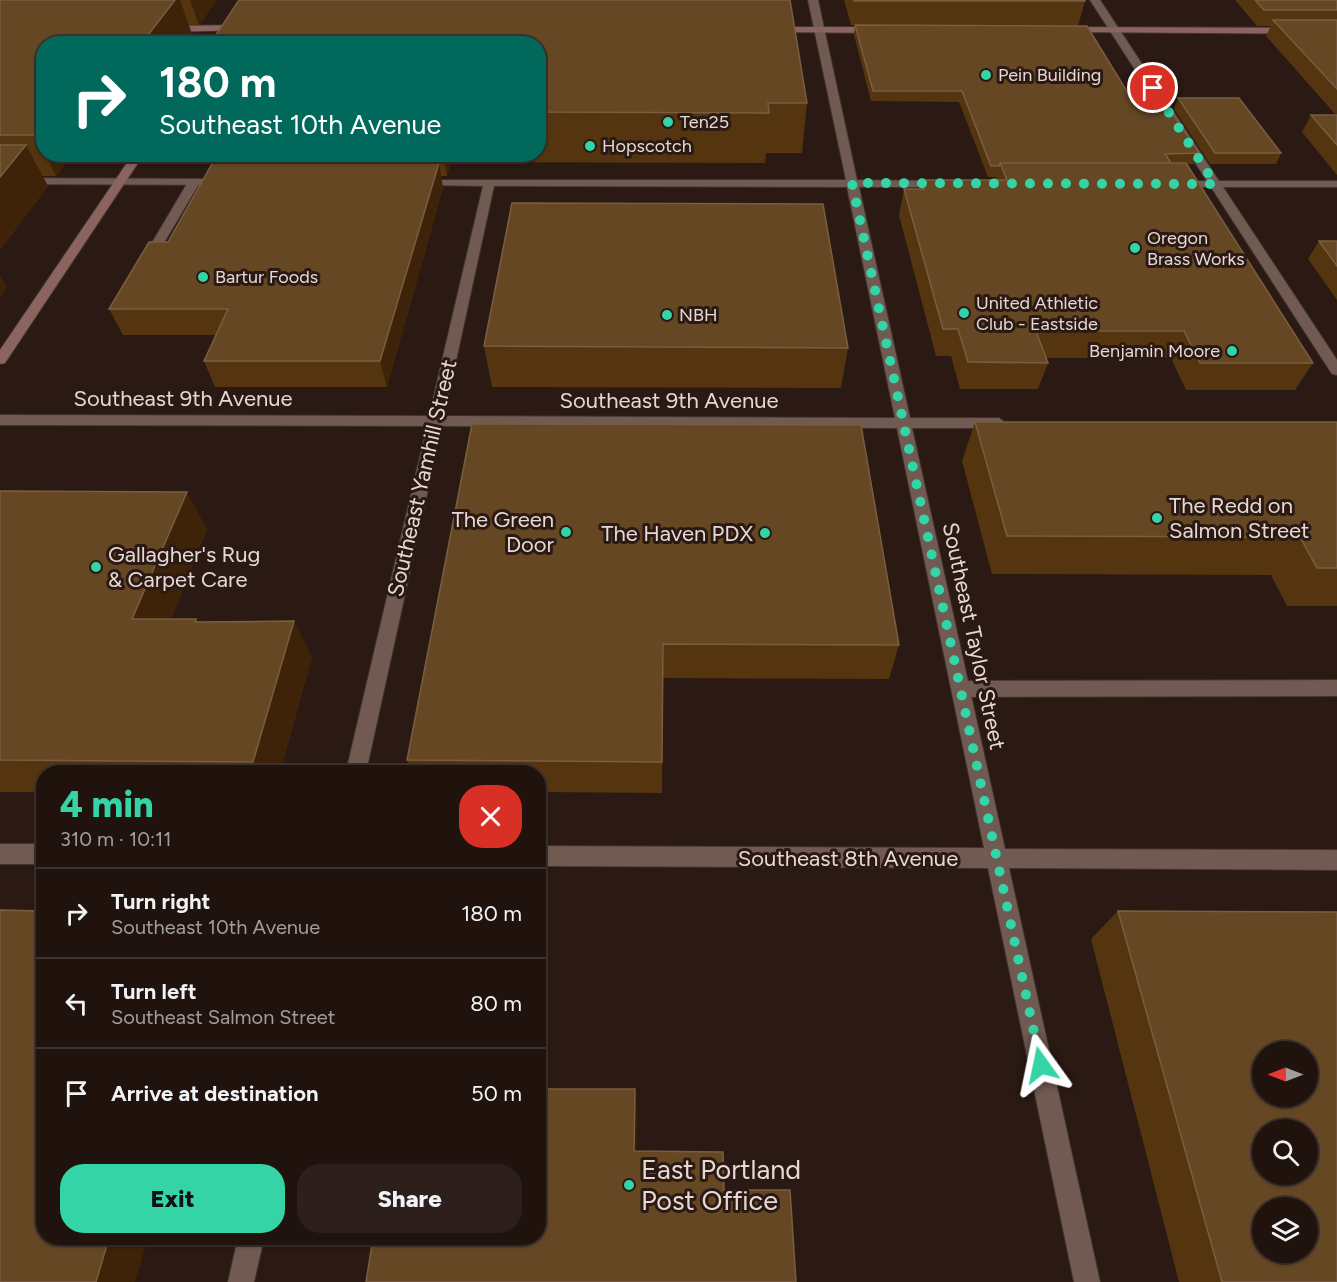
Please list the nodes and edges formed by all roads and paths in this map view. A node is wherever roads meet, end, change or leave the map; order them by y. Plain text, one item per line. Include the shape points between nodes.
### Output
1 (813, 0) edge
2 (1095, 0) edge
3 (231, 18) edge
4 (225, 28) junction
5 (261, 28) edge
6 (161, 29) edge
7 (764, 30) edge
8 (820, 30) junction
9 (890, 30) edge
10 (1056, 30) edge
11 (1115, 30) junction
12 (1337, 30) edge
13 (220, 36) edge
14 (134, 162) edge
15 (0, 182) edge
16 (121, 182) junction
17 (194, 182) junction
18 (242, 182) edge
19 (406, 182) edge
20 (489, 183) junction
21 (852, 183) junction
22 (959, 184) edge
23 (1161, 184) edge
24 (1215, 184) junction
25 (1337, 184) edge
26 (145, 264) edge
27 (0, 360) edge
28 (1337, 371) edge
29 (0, 420) edge
30 (435, 421) junction
31 (904, 423) junction
32 (1010, 423) edge
33 (1337, 688) edge
34 (961, 689) junction
35 (358, 765) edge
36 (0, 854) edge
37 (36, 854) edge
38 (546, 856) edge
39 (997, 858) junction
40 (1337, 860) edge
41 (249, 1245) edge
42 (241, 1282) edge
43 (1088, 1282) edge

1 - 8 street, Southeast Taylor Street
2 - 11 street
3 - 4 main road
4 - 5 main road
4 - 6 main road
4 - 13 main road
7 - 8 main road
8 - 9 main road
8 - 21 street, Southeast Taylor Street
10 - 11 main road
11 - 12 main road
11 - 24 street
14 - 16 main road
15 - 16 street
16 - 17 street
16 - 27 main road
17 - 18 street
17 - 26 street
19 - 20 street
20 - 21 street
20 - 30 street, Southeast Yamhill Street
21 - 22 street
21 - 31 street, Southeast Taylor Street
23 - 24 street
24 - 25 street
24 - 28 street
29 - 30 street, Southeast 9th Avenue
30 - 31 street, Southeast 9th Avenue
30 - 35 street, Southeast Yamhill Street
31 - 32 street, Southeast 9th Avenue
31 - 34 street, Southeast Taylor Street
33 - 34 street
34 - 39 street, Southeast Taylor Street
36 - 37 street
38 - 39 street, Southeast 8th Avenue
39 - 40 street, Southeast 8th Avenue
39 - 43 street, Southeast Taylor Street
41 - 42 street

